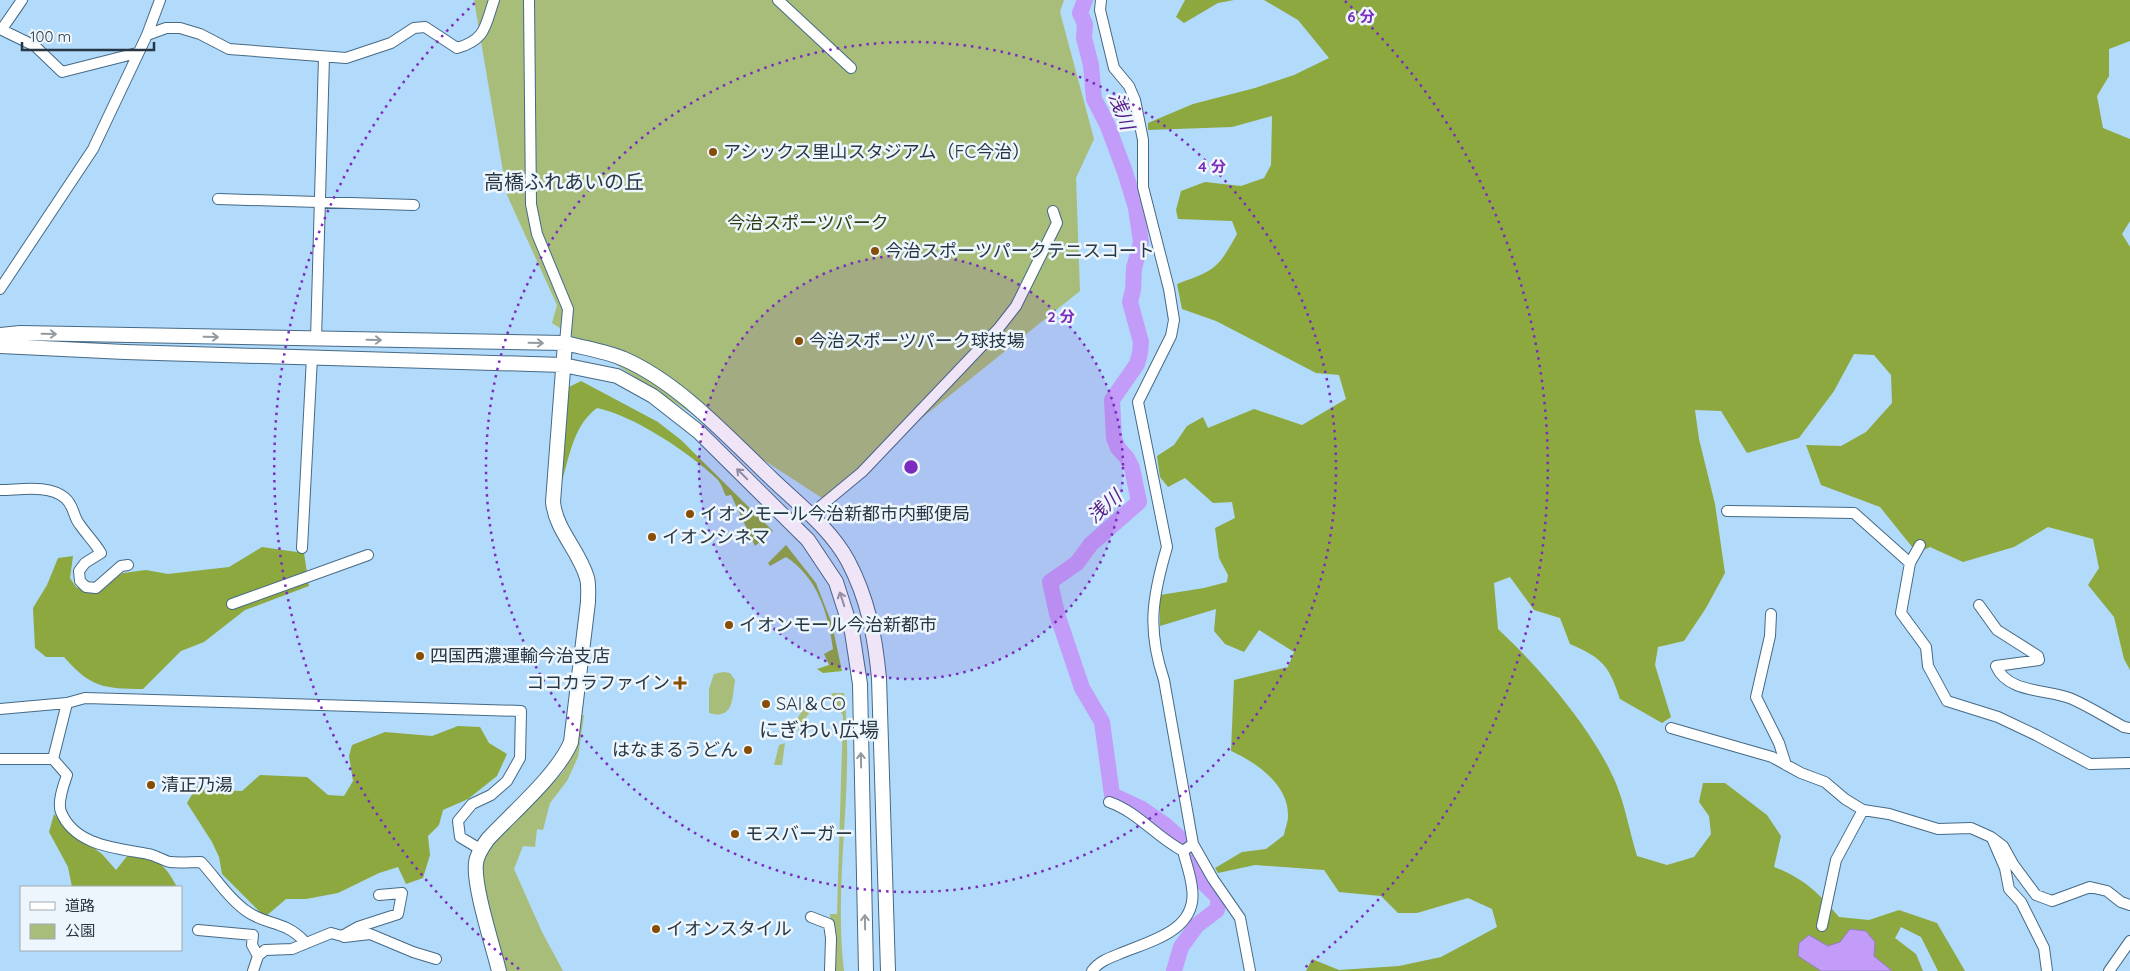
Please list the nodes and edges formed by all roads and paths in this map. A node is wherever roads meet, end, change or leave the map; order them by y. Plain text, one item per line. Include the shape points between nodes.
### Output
1 (22, 0) edge
2 (160, 0) edge
3 (494, 0) edge
4 (530, 0) edge
5 (778, 0) edge
6 (1101, 0) edge
7 (1, 29) edge
8 (147, 36) junction
9 (137, 53) junction
10 (324, 57) junction
11 (851, 68) dead end
12 (218, 199) dead end
13 (320, 202) junction
14 (414, 205) dead end
15 (1053, 211) dead end
16 (0, 290) edge
17 (0, 335) edge
18 (316, 339) junction
19 (565, 343) junction
20 (0, 346) edge
21 (312, 358) junction
22 (563, 365) junction
23 (0, 490) edge
24 (1727, 511) dead end
25 (810, 515) junction
26 (1920, 545) dead end
27 (302, 548) dead end
28 (368, 555) dead end
29 (1910, 562) junction
30 (128, 565) dead end
31 (232, 604) dead end
32 (1979, 605) dead end
33 (1771, 614) dead end
34 (67, 703) junction
35 (0, 709) edge
36 (1671, 728) dead end
37 (2130, 728) edge
38 (53, 759) junction
39 (0, 760) edge
40 (2130, 763) edge
41 (1786, 765) junction
42 (1109, 802) dead end
43 (1863, 810) junction
44 (1991, 837) junction
45 (1193, 844) junction
46 (480, 849) junction
47 (1183, 851) junction
48 (379, 895) dead end
49 (2130, 905) edge
50 (811, 917) dead end
51 (1822, 926) dead end
52 (198, 930) dead end
53 (342, 936) junction
54 (2130, 941) edge
55 (305, 942) junction
56 (258, 956) junction
57 (436, 959) dead end
58 (253, 971) edge
59 (499, 971) edge
60 (830, 971) edge
61 (866, 971) edge
62 (888, 971) edge
63 (1092, 971) edge
64 (1250, 971) edge
65 (2047, 971) edge
66 (2110, 971) edge

1 - 7 street
2 - 8 street
3 - 10 street via 482,34 472,44 457,48 426,27 414,28 391,43 368,52 346,58
4 - 19 street via 531,204 537,234 568,309
5 - 11 street
6 - 45 street via 1100,10 1114,68 1129,86 1135,100 1143,140 1143,187 1174,320 1171,336 1138,402 1167,547 1151,629 1164,680
7 - 9 street via 35,46 62,72
8 - 9 street
8 - 10 street via 166,28 180,28 229,49
9 - 16 street via 93,149
10 - 13 street
12 - 13 street
13 - 14 street
13 - 18 street
15 - 25 street via 1056,223 1016,306 998,329 862,472
17 -> 18 street
18 -> 19 street
19 - 22 street
19 - 25 street via 624,359 664,382 721,430
20 - 21 street
21 - 22 street
21 - 27 street
22 - 46 street via 554,512 588,580 570,742 557,766
61 -> 22 street via 860,684 852,632 836,582 808,540 699,432 653,396 617,376
23 - 30 street via 48,489 66,498 78,523 101,553 79,571 80,581 86,587 96,588 121,566
24 - 29 street via 1854,513
25 - 62 street via 826,530 847,561 866,600 875,636
26 - 29 street
28 - 31 street
29 - 40 street via 1901,613 1926,648 1928,666 1947,702 1998,717 2090,764
32 - 37 street via 1998,630 2038,656 2039,660 1996,666 2000,674 2033,692 2070,698
33 - 41 street via 1756,697
34 - 35 street
34 - 38 street
34 - 46 street via 85,698 521,711 520,758 507,781 491,795 472,804 458,821 460,837
36 - 41 street via 1772,757
38 - 39 street
38 - 55 street via 67,775 60,811 71,828 88,840 116,849 150,854 169,862 201,862 227,895 246,912 285,925
41 - 43 street via 1825,782
42 - 47 street via 1135,814
43 - 44 street via 1889,814 1938,829 1971,828
43 - 51 street via 1836,860
44 - 49 street via 2003,846 2012,864 2036,895 2052,901 2090,887 2108,890 2121,902
44 - 65 street via 2005,868 2009,889 2022,902 2044,948
45 - 47 street
45 - 64 street via 1240,918
46 - 59 street via 476,864 479,886
47 - 63 street via 1193,888 1192,906 1185,922 1174,931 1098,963
48 - 53 street via 402,893 398,914 358,927
50 - 60 street via 829,924
52 - 56 street via 253,935 252,945
53 - 55 street via 330,934
53 - 57 street via 370,934
54 - 66 street
55 - 56 street via 292,949 265,950
56 - 58 street

